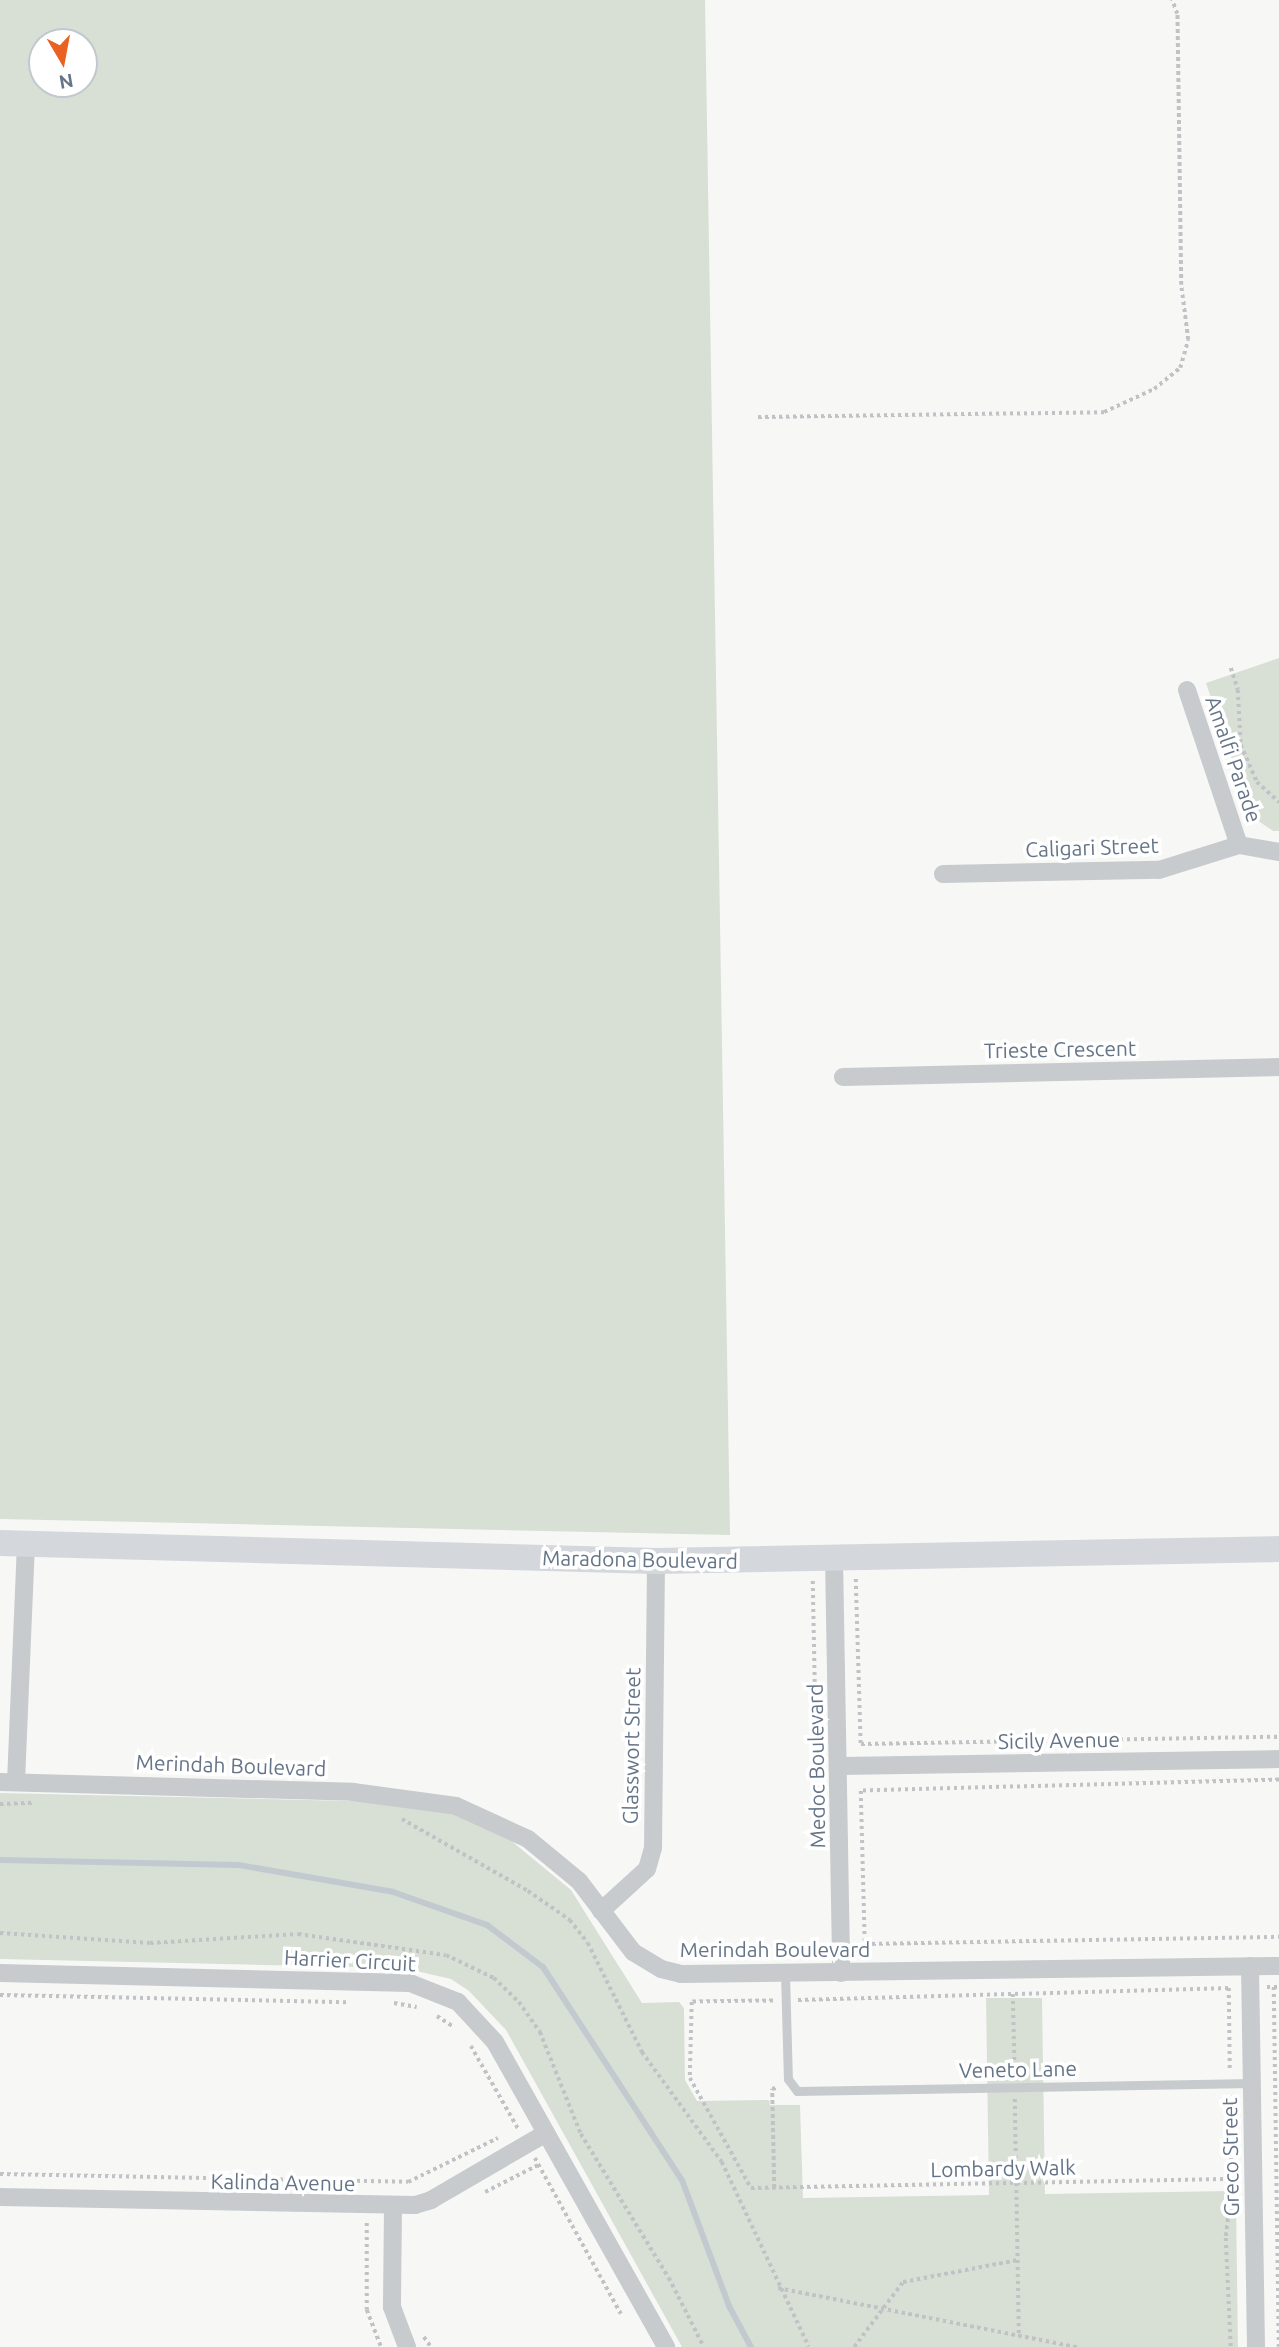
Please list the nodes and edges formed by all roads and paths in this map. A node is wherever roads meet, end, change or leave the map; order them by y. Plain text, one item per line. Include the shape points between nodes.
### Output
1 (1172, 0) edge
2 (758, 417) dead end
3 (1231, 668) dead end
4 (1186, 690) dead end
5 (1279, 802) edge
6 (1239, 845) junction
7 (1279, 852) edge
8 (943, 874) dead end
9 (1279, 1067) edge
10 (843, 1077) dead end
11 (13, 1543) edge
12 (1279, 1549) edge
13 (834, 1558) junction
14 (656, 1561) junction
15 (1279, 1737) edge
16 (1279, 1759) edge
17 (840, 1766) junction
18 (1279, 1780) edge
19 (8, 1782) edge
20 (818, 1801) dead end
21 (41, 1803) dead end
22 (0, 1804) edge
23 (399, 1817) dead end
24 (601, 1911) junction
25 (0, 1933) edge
26 (1279, 1937) edge
27 (1250, 1966) junction
28 (1279, 1966) edge
29 (0, 1973) edge
30 (841, 1973) junction
31 (785, 1974) junction
32 (1251, 1986) junction
33 (1277, 1987) edge
34 (1013, 1994) junction
35 (0, 1995) edge
36 (787, 2001) junction
37 (356, 2002) dead end
38 (384, 2003) dead end
39 (460, 2033) dead end
40 (467, 2040) dead end
41 (788, 2083) junction
42 (1252, 2083) junction
43 (1015, 2087) junction
44 (546, 2133) junction
45 (538, 2165) dead end
46 (0, 2174) edge
47 (1017, 2183) junction
48 (774, 2188) junction
49 (0, 2197) edge
50 (393, 2207) junction
51 (367, 2222) dead end
52 (1018, 2260) junction
53 (778, 2288) junction
54 (881, 2308) junction
55 (621, 2314) dead end
56 (1019, 2335) junction
57 (381, 2347) edge
58 (407, 2347) edge
59 (666, 2347) edge
60 (704, 2347) edge
61 (808, 2347) edge
62 (853, 2347) edge
63 (1077, 2347) edge
64 (1231, 2347) edge
65 (1256, 2347) edge
66 (1279, 2347) edge

1 - 2 path via 1177,14 1181,285 1188,340 1180,368 1154,389 1104,412
3 - 5 path via 1238,690 1241,745 1257,782
4 - 6 street, Amalfi Parade
6 - 7 street, Amalfi Parade
6 - 8 street, Caligari Street via 1159,870
9 - 10 street, Trieste Crescent
11 - 14 street, Maradona Boulevard
11 - 19 street
12 - 13 street, Maradona Boulevard
13 - 14 street, Maradona Boulevard
13 - 15 path via 861,1744
13 - 17 street, Medoc Boulevard
13 - 20 path
14 - 24 street, Glasswort Street via 653,1848 647,1869
16 - 17 street, Sicily Avenue
17 - 30 street, Medoc Boulevard
18 - 26 path via 861,1791 865,1944
19 - 24 street, Merindah Boulevard via 353,1791 456,1806 528,1839 579,1881
21 - 22 path
23 - 53 path via 570,1920 588,1943 642,2052 722,2162
24 - 31 street, Merindah Boulevard via 623,1942 661,1969 699,1975
25 - 60 path via 150,1943 298,1934 446,1955 494,1978 519,2001 540,2032 582,2134
27 - 28 street, Merindah Boulevard
27 - 30 street, Merindah Boulevard
27 - 32 street, Greco Street
29 - 44 street, Harrier Circuit via 385,1982 434,1989 478,2019
30 - 31 street, Merindah Boulevard
31 - 36 lane
32 - 33 path
32 - 34 path
32 - 42 street, Greco Street
33 - 66 path
34 - 36 path
34 - 43 path
35 - 37 path
36 - 41 lane
36 - 48 path, Lombardy Walk via 692,2001 690,2078 751,2188
38 - 39 path via 429,2011
40 - 46 path via 518,2128 408,2182
41 - 43 lane, Veneto Lane via 797,2091
41 - 48 path via 772,2089
42 - 43 lane, Veneto Lane
42 - 65 street, Greco Street
43 - 47 path
44 - 50 street, Kalinda Avenue via 431,2200
44 - 59 street, Harrier Circuit
45 - 55 path
47 - 48 path, Lombardy Walk
47 - 52 path
47 - 64 path, Lombardy Walk via 1232,2180 1226,2238
49 - 50 street, Kalinda Avenue
50 - 58 street via 392,2307
51 - 57 path via 367,2310
52 - 54 path via 912,2279 896,2288
52 - 56 path
53 - 54 path
53 - 61 path
54 - 56 path
54 - 62 path
56 - 63 path

